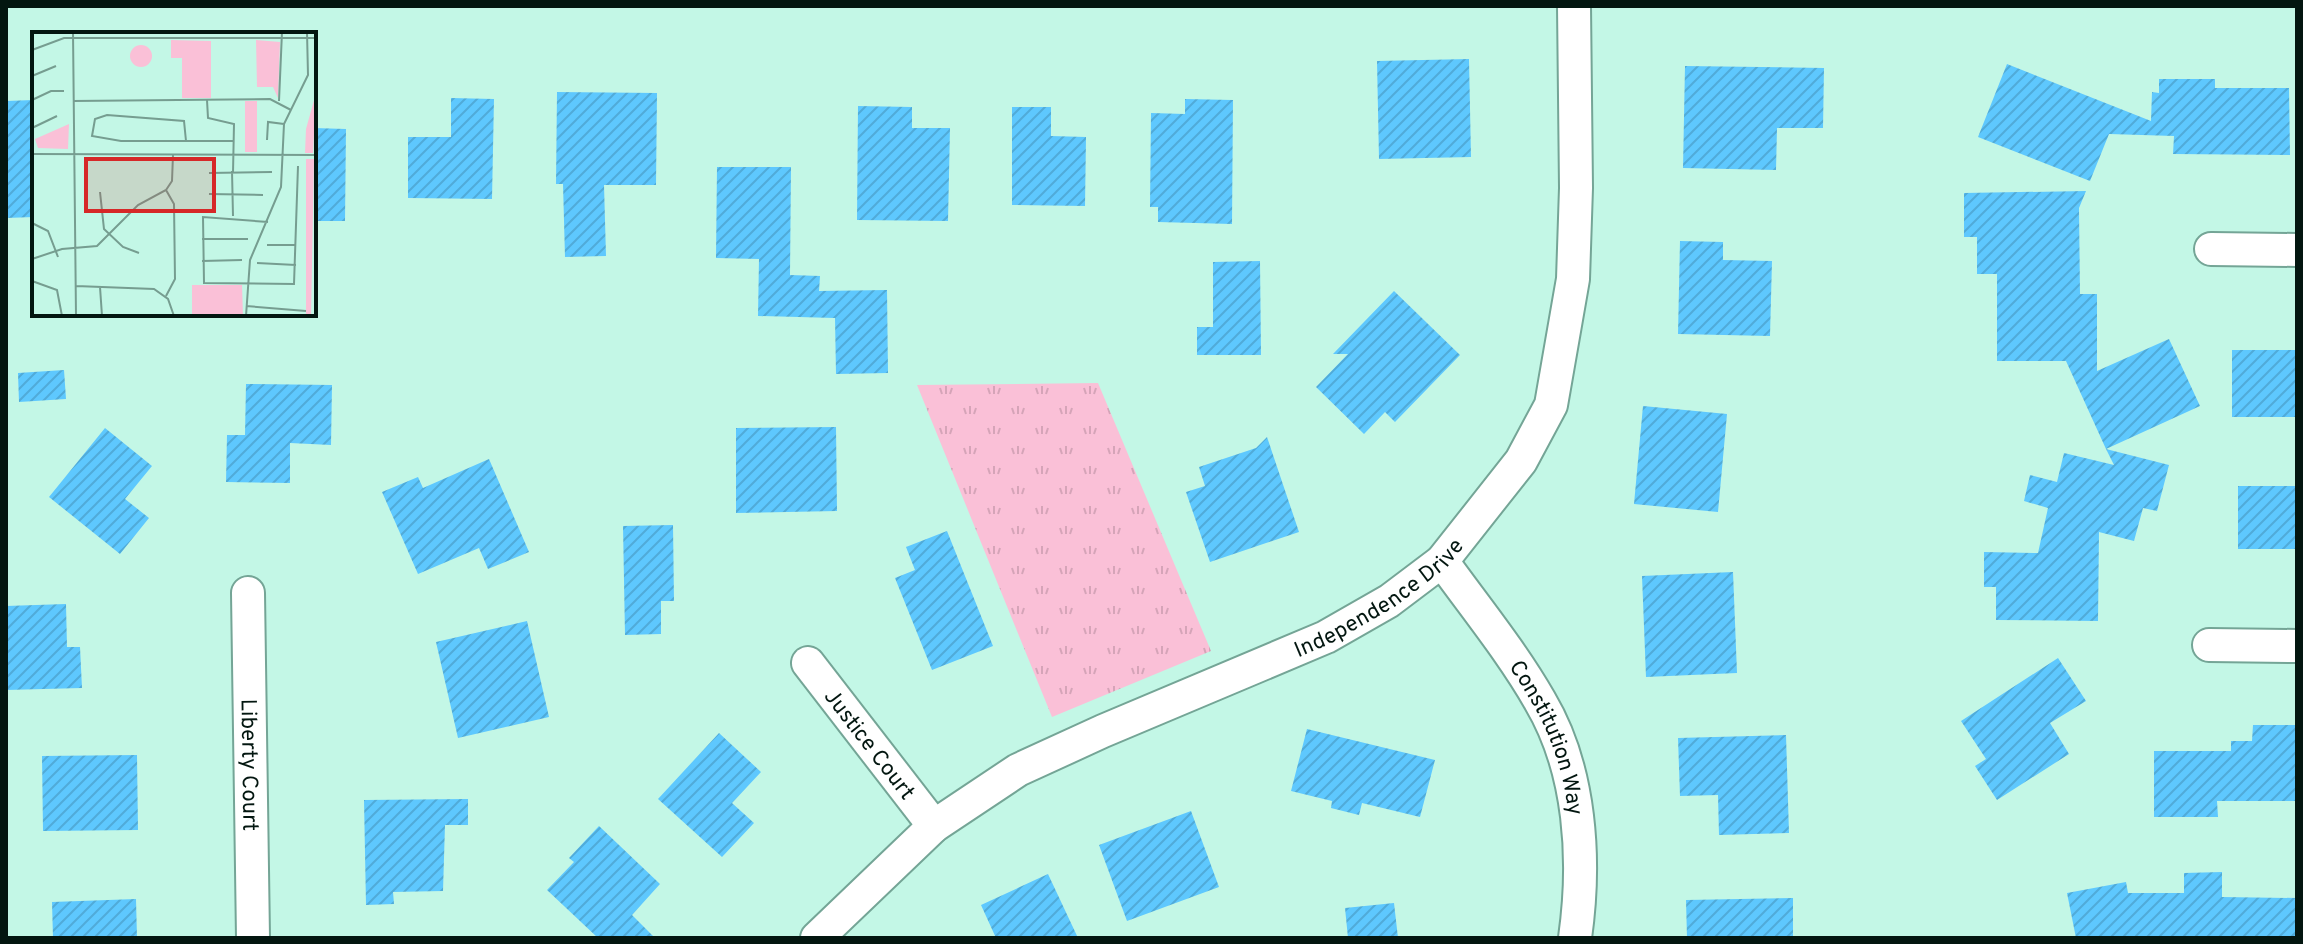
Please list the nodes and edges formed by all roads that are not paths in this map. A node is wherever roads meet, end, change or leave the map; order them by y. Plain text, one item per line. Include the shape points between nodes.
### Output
1 (1574, 6) edge
2 (2211, 249) dead end
3 (2297, 250) edge
4 (1442, 561) junction
5 (248, 593) dead end
6 (2209, 645) dead end
7 (2297, 646) edge
8 (808, 663) dead end
9 (934, 826) junction
10 (253, 938) edge
11 (817, 938) edge
12 (1575, 938) edge

1 - 4 street, Independence Drive via 1573,279 1551,405 1521,461
2 - 3 street
4 - 9 street, Independence Drive via 1389,601 1326,637 1018,770
4 - 12 street, Constitution Way via 1541,702 1567,762 1579,825
5 - 10 street, Liberty Court
6 - 7 street
8 - 9 street, Justice Court
9 - 11 street, Independence Drive

